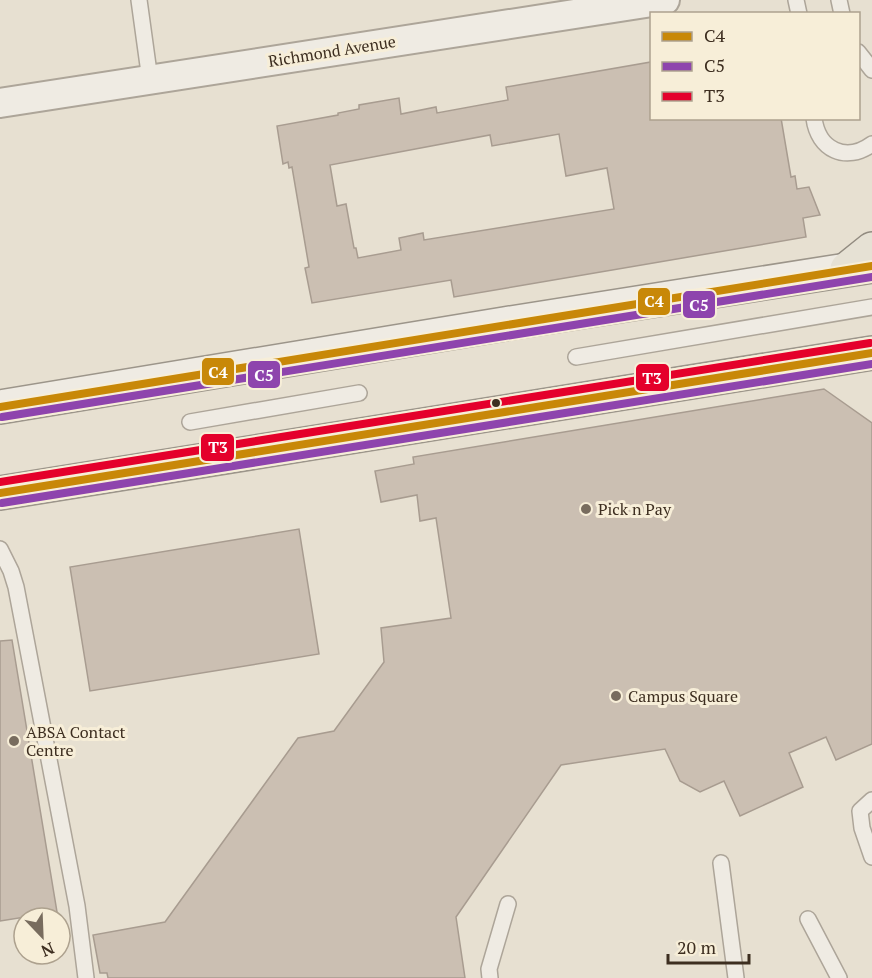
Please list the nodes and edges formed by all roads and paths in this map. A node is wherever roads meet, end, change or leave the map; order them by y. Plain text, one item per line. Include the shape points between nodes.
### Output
1 (140, 0) edge
2 (665, 0) edge
3 (860, 54) edge
4 (872, 69) edge
5 (150, 80) junction
6 (0, 103) edge
7 (815, 120) edge
8 (872, 144) edge
9 (872, 249) edge
10 (859, 268) edge
11 (872, 308) edge
12 (872, 353) edge
13 (576, 357) dead end
14 (359, 393) dead end
15 (0, 407) edge
16 (190, 422) dead end
17 (0, 493) edge
18 (0, 549) edge
19 (872, 800) edge
20 (872, 857) edge
21 (722, 863) dead end
22 (508, 904) dead end
23 (808, 919) dead end
24 (86, 978) edge
25 (490, 978) edge
26 (736, 978) edge
27 (839, 978) edge

1 - 5 lane
2 - 5 street, Richmond Avenue
3 - 4 lane
5 - 6 street, Richmond Avenue
7 - 8 lane via 819,135 832,149 856,153
9 - 10 main road
10 - 15 main road
11 - 13 lane
12 - 17 main road
14 - 16 lane
18 - 24 lane via 16,587 77,906
19 - 20 lane via 860,811
21 - 26 lane
22 - 25 lane via 489,969
23 - 27 lane

